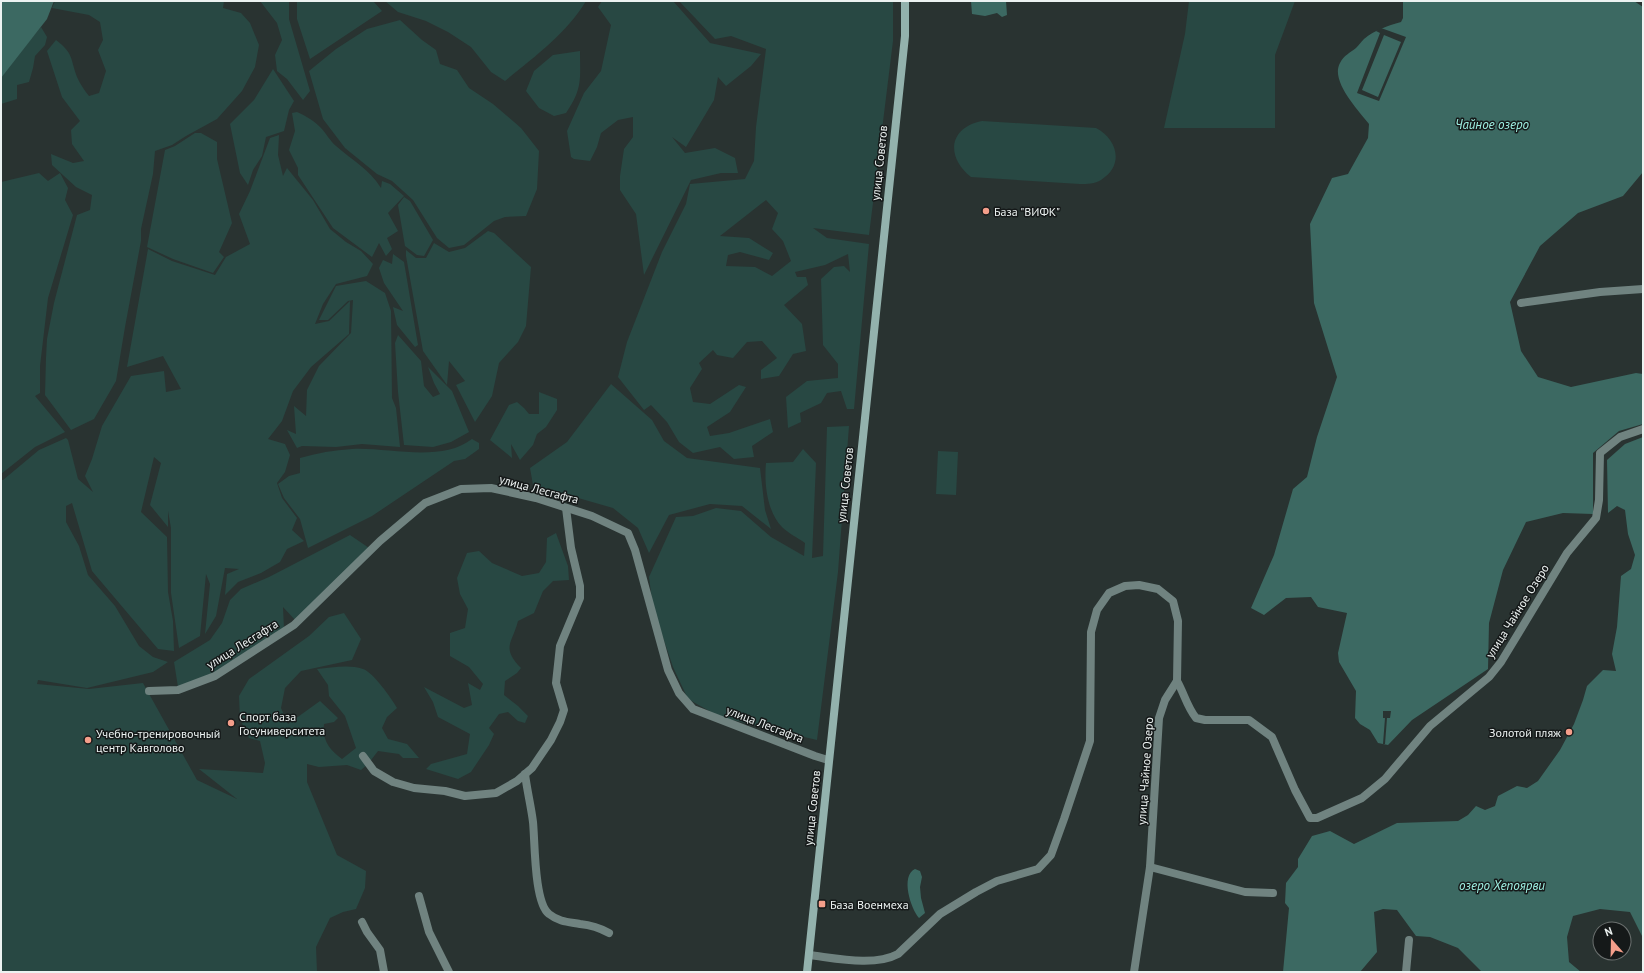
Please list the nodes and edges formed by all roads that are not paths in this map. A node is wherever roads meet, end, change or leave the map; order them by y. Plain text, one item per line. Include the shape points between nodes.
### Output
1 (905, 1) edge
2 (1643, 289) edge
3 (1521, 303) dead end
4 (1643, 429) edge
5 (566, 508) junction
6 (1177, 681) junction
7 (149, 691) dead end
8 (363, 756) dead end
9 (828, 760) junction
10 (525, 774) junction
11 (1150, 867) junction
12 (1273, 893) dead end
13 (419, 896) dead end
14 (362, 922) dead end
15 (609, 933) dead end
16 (1409, 940) dead end
17 (809, 955) junction
18 (384, 972) edge
19 (449, 972) edge
20 (807, 972) edge
21 (1134, 972) edge
22 (1406, 972) edge

1 - 9 main road, улица Советов via 905,36
2 - 3 street
4 - 6 street, улица Чайное Озеро via 1620,437 1600,452 1596,518 1567,553 1501,662 1489,677 1430,726 1384,779 1362,798 1317,818 1310,818 1272,737 1249,720 1196,718
5 - 7 street, улица Лесгафта via 491,488 461,489 425,503 380,541 294,625 215,676 178,690
5 - 9 street, улица Лесгафта via 592,516 628,533 668,670 679,693 693,709
5 - 10 street via 580,598 560,646 556,683 564,710 551,740
6 - 11 street, улица Чайное Озеро via 1165,700 1159,718
6 - 17 street via 1178,621 1173,601 1158,589 1139,585 1125,586 1109,594 1097,610 1091,632 1090,741 1051,855 1038,869 997,881 940,914 894,957 869,961
8 - 10 street via 374,771 393,782 466,796 496,793
9 - 17 main road, улица Советов
10 - 15 street via 542,903 548,914 565,923 580,924
11 - 12 street via 1245,892
11 - 21 street, улица Чайное Озеро
13 - 19 street via 429,932
14 - 18 street via 380,950
16 - 22 street
17 - 20 main road, улица Советов

